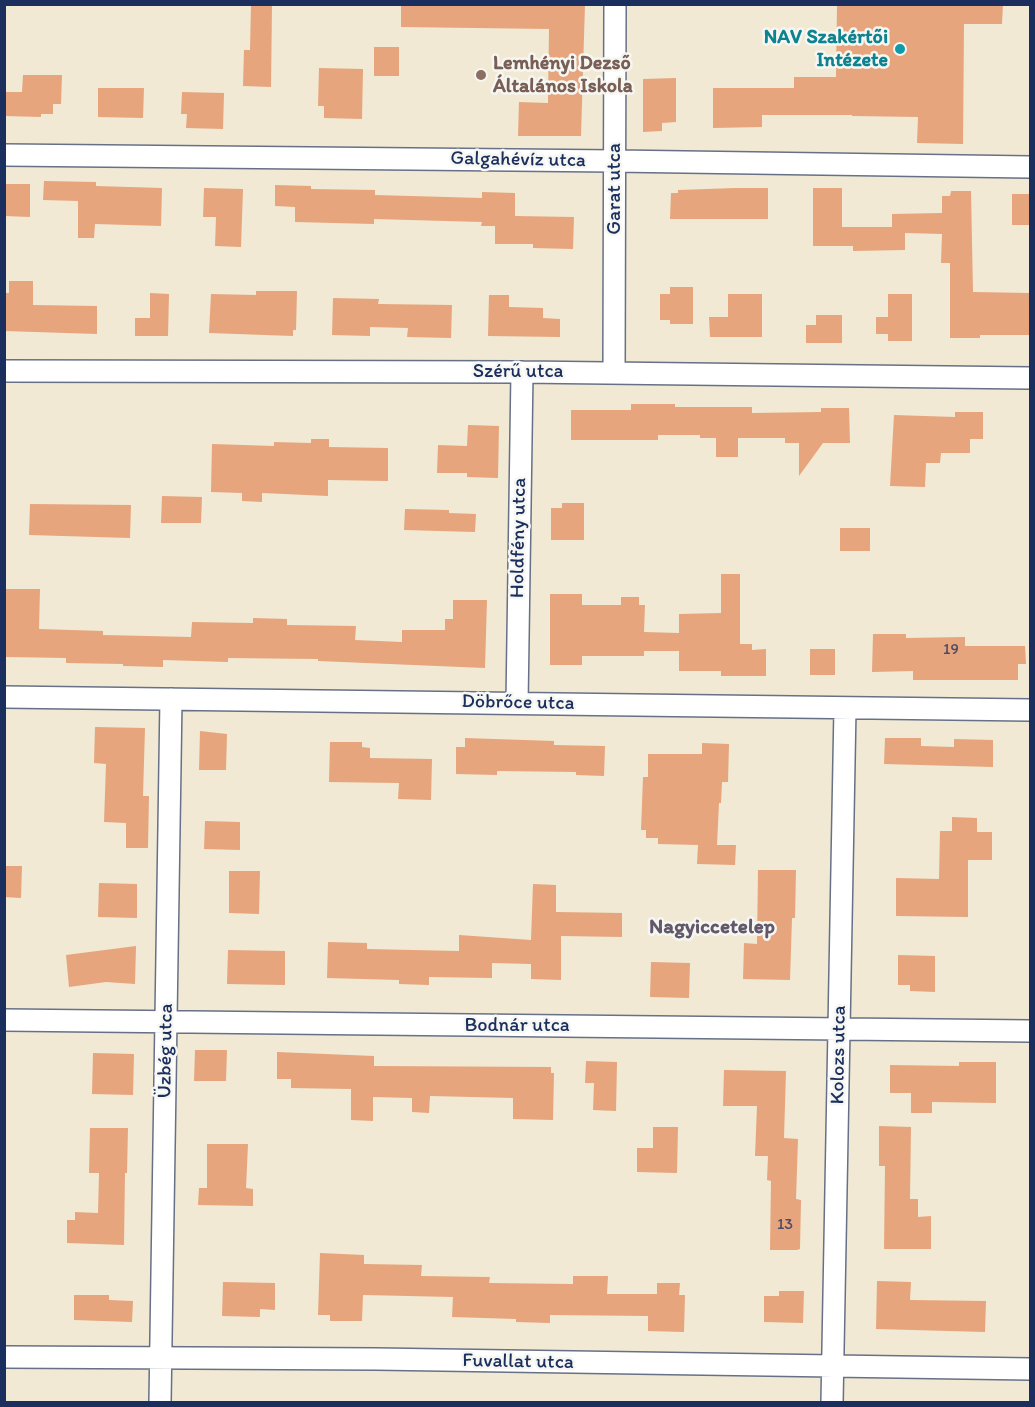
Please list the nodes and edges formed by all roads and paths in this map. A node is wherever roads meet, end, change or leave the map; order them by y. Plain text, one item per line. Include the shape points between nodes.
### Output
1 (615, 4) edge
2 (4, 155) edge
3 (615, 161) junction
4 (1030, 167) edge
5 (4, 371) edge
6 (522, 372) junction
7 (614, 373) junction
8 (1030, 378) edge
9 (4, 697) edge
10 (171, 699) junction
11 (517, 703) junction
12 (845, 708) junction
13 (1030, 710) edge
14 (4, 1020) edge
15 (166, 1023) junction
16 (839, 1028) junction
17 (1030, 1031) edge
18 (4, 1357) edge
19 (161, 1358) junction
20 (833, 1367) junction
21 (1030, 1369) edge
22 (160, 1402) edge
23 (832, 1402) edge

1 - 3 street, Garat utca
2 - 3 street, Galgahévíz utca
3 - 4 street, Galgahévíz utca
3 - 7 street, Garat utca
5 - 6 street, Szérű utca
6 - 7 street, Szérű utca
6 - 11 street, Holdfény utca
7 - 8 street, Szérű utca
9 - 10 street, Döbrőce utca
10 - 11 street, Döbrőce utca
10 - 15 street, Üzbég utca
11 - 12 street, Döbrőce utca
12 - 13 street, Döbrőce utca
12 - 16 street, Kolozs utca
14 - 15 street, Bodnár utca
15 - 16 street, Bodnár utca
15 - 19 street, Üzbég utca
16 - 17 street, Bodnár utca
16 - 20 street, Kolozs utca
18 - 19 street, Fuvallat utca
19 - 20 street, Fuvallat utca
19 - 22 street, Üzbég utca
20 - 21 street, Fuvallat utca
20 - 23 street, Kolozs utca

